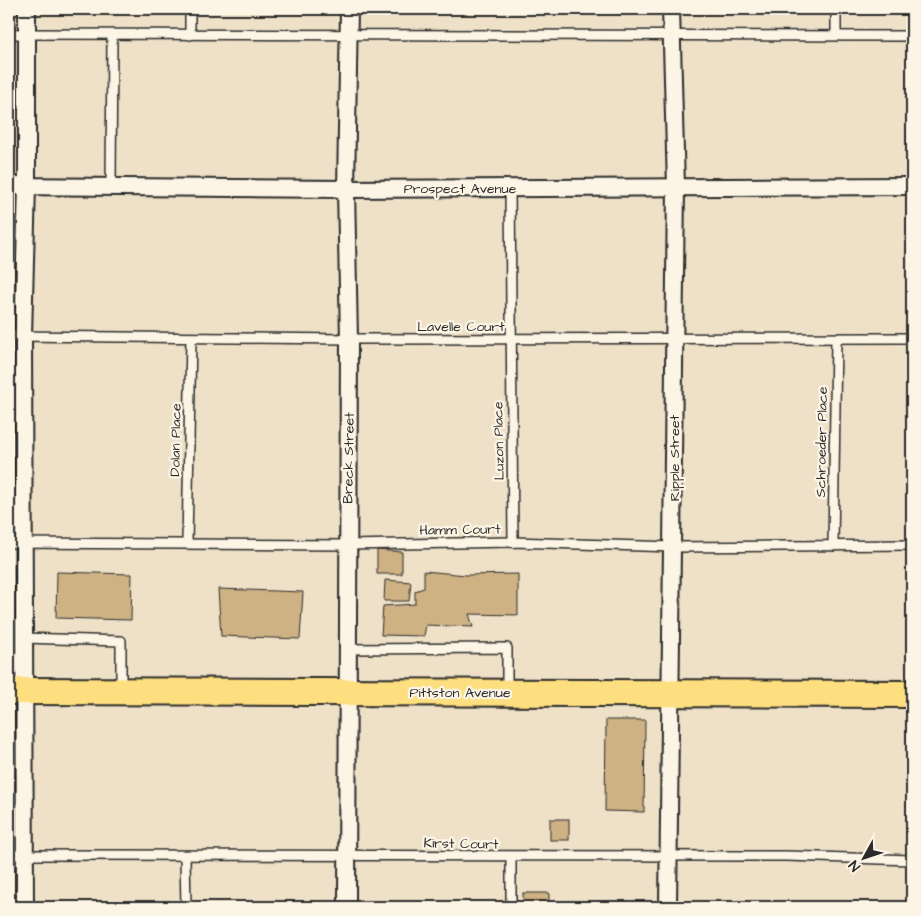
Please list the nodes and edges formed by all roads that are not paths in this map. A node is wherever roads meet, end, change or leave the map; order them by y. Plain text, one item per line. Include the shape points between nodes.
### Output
1 (27, 9) edge
2 (190, 9) edge
3 (349, 9) edge
4 (671, 9) edge
5 (836, 9) edge
6 (348, 33) junction
7 (9, 34) edge
8 (27, 34) junction
9 (112, 35) junction
10 (190, 35) junction
11 (836, 35) junction
12 (671, 36) junction
13 (912, 36) edge
14 (111, 185) junction
15 (9, 186) edge
16 (27, 186) junction
17 (912, 186) edge
18 (676, 187) junction
19 (510, 188) junction
20 (346, 189) junction
21 (16, 336) edge
22 (191, 338) junction
23 (912, 338) edge
24 (349, 339) junction
25 (675, 339) junction
26 (836, 339) junction
27 (511, 340) junction
28 (513, 542) junction
29 (16, 543) edge
30 (187, 543) junction
31 (912, 545) edge
32 (347, 546) junction
33 (833, 546) junction
34 (674, 547) junction
35 (23, 638) junction
36 (347, 649) junction
37 (16, 691) edge
38 (121, 692) junction
39 (347, 692) junction
40 (507, 692) junction
41 (671, 693) junction
42 (912, 694) edge
43 (347, 854) junction
44 (17, 855) edge
45 (185, 856) junction
46 (668, 856) junction
47 (511, 857) junction
48 (912, 860) edge
49 (25, 907) edge
50 (186, 907) edge
51 (347, 907) edge
52 (511, 907) edge
53 (668, 907) edge

1 - 8 street
2 - 10 lane
3 - 6 street, Breck Street
4 - 12 street, Ripple Street
5 - 11 lane
6 - 10 lane
6 - 12 lane
6 - 20 street, Breck Street
7 - 8 lane
8 - 9 lane
8 - 16 street
9 - 10 lane
9 - 14 lane
11 - 12 lane
11 - 13 lane
12 - 18 street, Ripple Street
14 - 16 street, Prospect Avenue
14 - 20 street, Prospect Avenue
15 - 16 street, Prospect Avenue
16 - 21 street
17 - 18 street, Prospect Avenue
18 - 19 street, Prospect Avenue
18 - 25 street, Ripple Street
19 - 20 street, Prospect Avenue
19 - 27 lane, Luzon Place
20 - 24 street, Breck Street
21 - 22 lane, Lavelle Court
21 - 29 street
22 - 24 lane, Lavelle Court
22 - 30 lane, Dolan Place
23 - 26 lane, Lavelle Court
24 - 27 lane, Lavelle Court
24 - 32 street, Breck Street
25 - 26 lane, Lavelle Court
25 - 27 lane, Lavelle Court
25 - 34 street, Ripple Street
26 - 33 lane, Schroeder Place
27 - 28 lane, Luzon Place
28 - 32 lane, Hamm Court
28 - 34 lane, Hamm Court
29 - 30 lane, Hamm Court
29 - 35 street
30 - 32 lane, Hamm Court
31 - 33 lane, Hamm Court
32 - 36 street, Breck Street
33 - 34 lane, Hamm Court
34 - 41 street, Ripple Street
35 - 37 street
35 - 38 lane via 121,641
36 - 39 street, Breck Street
36 - 40 lane via 507,648
37 - 38 main road, Pittston Avenue
37 - 44 street
38 - 39 main road, Pittston Avenue
39 - 40 main road, Pittston Avenue
39 - 43 street, Breck Street
40 - 41 main road, Pittston Avenue
41 - 42 main road, Pittston Avenue
41 - 46 street, Ripple Street
43 - 45 lane, Kirst Court
43 - 47 lane, Kirst Court
43 - 51 street, Breck Street
44 - 45 lane, Kirst Court
44 - 49 street
45 - 50 lane
46 - 47 lane, Kirst Court
46 - 48 lane, Kirst Court
46 - 53 street, Ripple Street
47 - 52 lane

